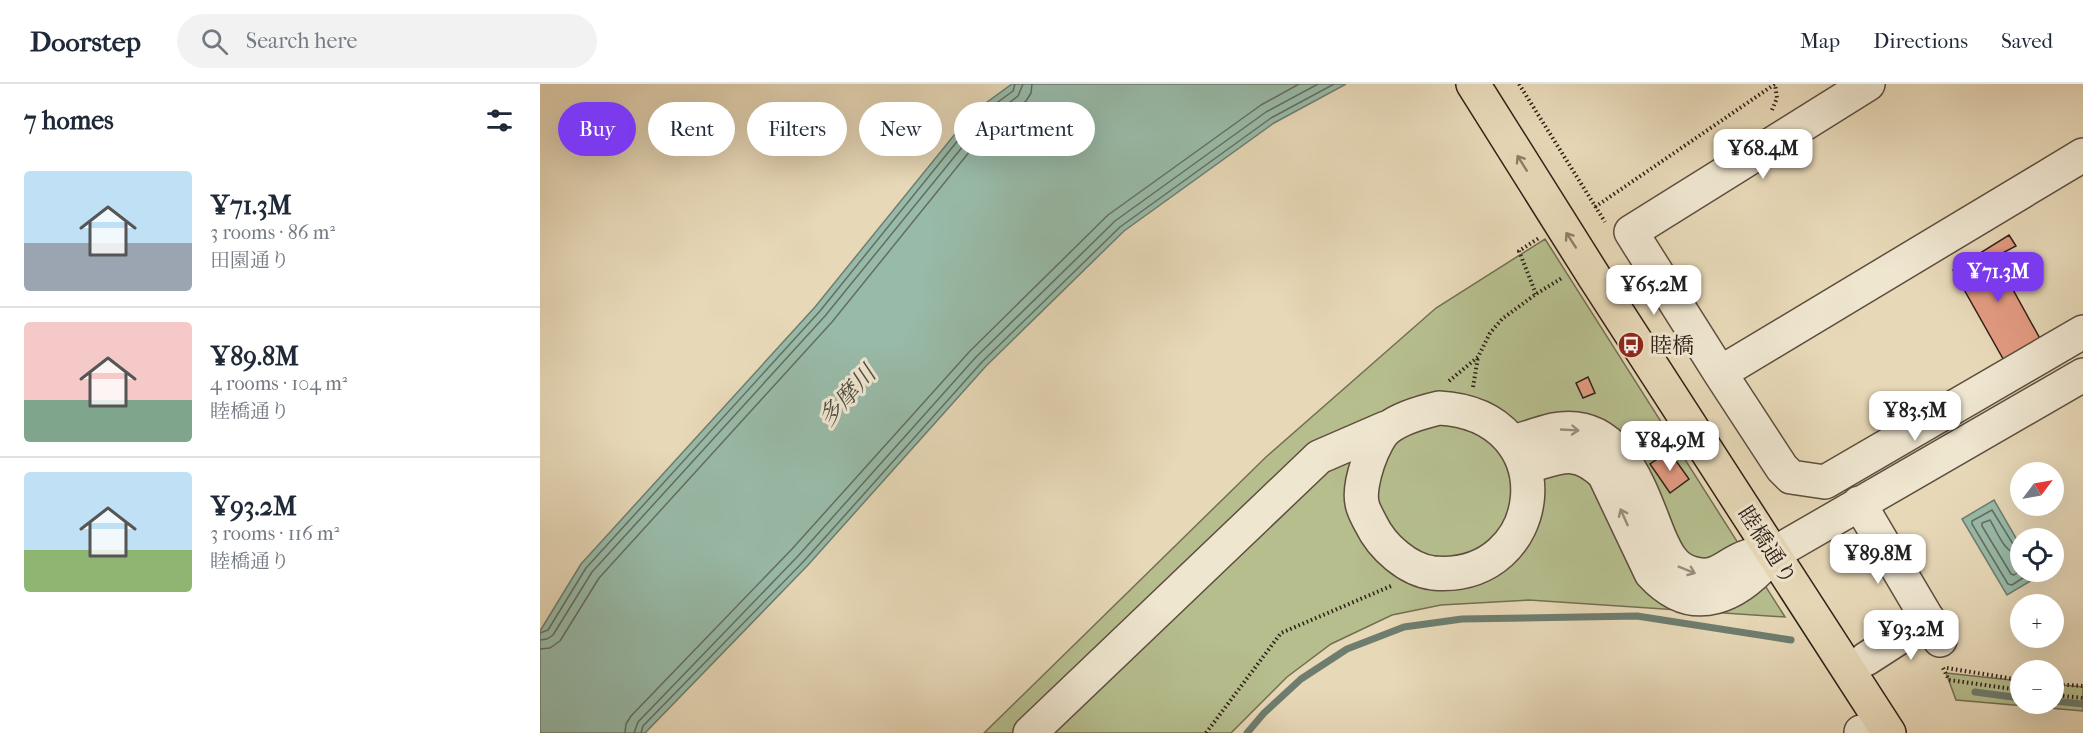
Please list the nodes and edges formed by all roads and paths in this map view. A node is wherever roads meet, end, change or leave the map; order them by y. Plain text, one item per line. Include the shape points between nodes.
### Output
1 (1473, 84) edge
2 (1499, 84) edge
3 (1519, 84) edge
4 (1774, 84) edge
5 (1868, 84) edge
6 (2083, 154) edge
7 (1567, 213) junction
8 (1562, 278) dead end
9 (1536, 294) junction
10 (2083, 333) edge
11 (1720, 373) junction
12 (2083, 375) edge
13 (1447, 382) dead end
14 (1386, 428) junction
15 (1519, 454) junction
16 (1295, 479) junction
17 (1362, 503) junction
18 (1859, 503) junction
19 (1782, 549) junction
20 (1393, 585) dead end
21 (1936, 648) junction
22 (1866, 659) junction
23 (2010, 676) edge
24 (2064, 685) edge
25 (2083, 686) edge
26 (2010, 689) edge
27 (2064, 696) edge
28 (2083, 698) edge
29 (1030, 733) edge
30 (1206, 733) edge
31 (1889, 733) edge
32 (1914, 733) edge

7 -> 1 main road, 睦橋通り
2 - 7 main road, 睦橋通り
3 - 7 path
4 - 7 path
5 - 11 street via 1631,232
6 - 11 street
7 - 9 path via 1519,250
7 - 19 main road, 睦橋通り
8 - 9 path
9 - 13 path via 1502,319 1478,357
10 - 11 street via 1825,482 1791,477 1782,468
12 - 18 street
14 - 15 street via 1424,412 1453,409 1496,425
14 - 16 street via 1319,457
14 - 17 street via 1364,472
15 - 17 street via 1528,486 1527,501 1512,540 1489,562 1464,572 1424,572 1400,558 1374,530
15 - 19 street via 1555,430 1577,430 1610,444 1635,478 1671,560 1689,573 1712,575 1746,557
16 - 17 street via 1328,472 1347,483
16 - 29 street
18 - 19 street
18 - 21 street
19 - 22 main road, 睦橋通り
19 - 31 main road, 睦橋通り
20 - 30 path via 1281,633
21 - 22 street
21 - 23 path
21 - 26 path via 1949,680
22 - 32 main road, 睦橋通り
24 - 25 path
27 - 28 path

